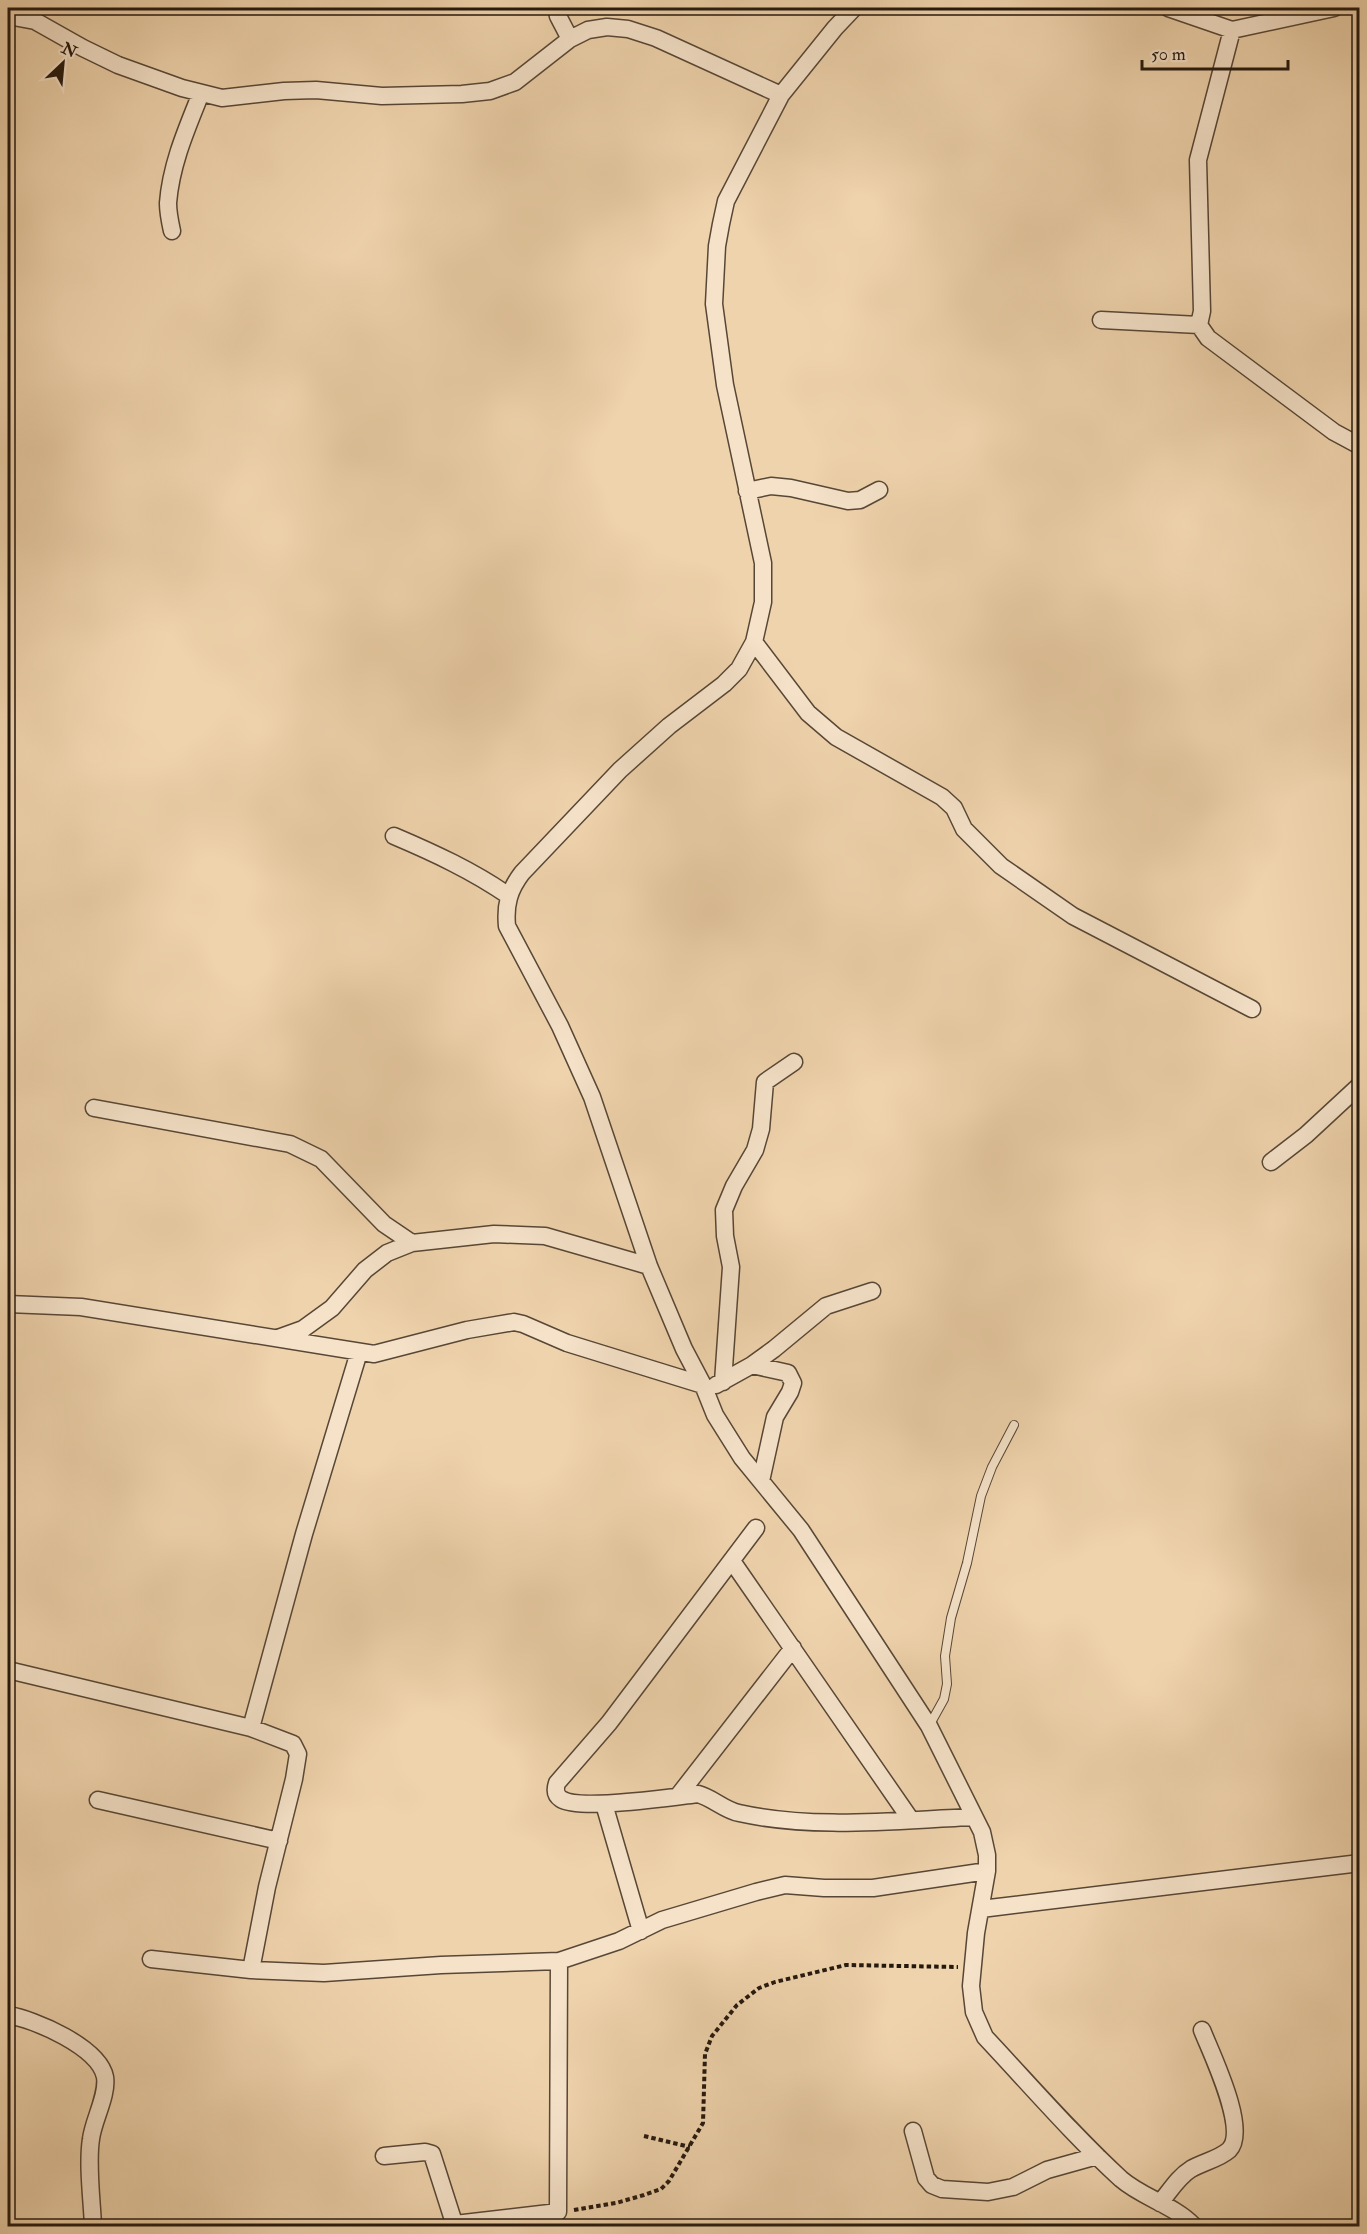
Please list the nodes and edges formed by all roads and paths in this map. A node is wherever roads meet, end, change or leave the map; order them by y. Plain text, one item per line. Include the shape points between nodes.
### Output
1 (556, 8) edge
2 (854, 8) edge
3 (1168, 8) edge
4 (1334, 8) edge
5 (8, 16) edge
6 (1232, 30) junction
7 (570, 39) junction
8 (201, 93) junction
9 (782, 95) junction
10 (172, 231) dead end
11 (1101, 320) dead end
12 (1199, 325) junction
13 (1359, 446) edge
14 (879, 490) dead end
15 (747, 491) junction
16 (754, 642) junction
17 (394, 836) dead end
18 (509, 896) junction
19 (1252, 1009) dead end
20 (794, 1062) dead end
21 (1359, 1085) edge
22 (94, 1108) dead end
23 (1271, 1162) dead end
24 (412, 1243) junction
25 (649, 1266) junction
26 (872, 1291) dead end
27 (12, 1304) edge
28 (278, 1338) junction
29 (359, 1352) junction
30 (752, 1365) junction
31 (723, 1382) junction
32 (704, 1387) junction
33 (1014, 1425) dead end
34 (761, 1481) junction
35 (756, 1528) dead end
36 (732, 1561) junction
37 (793, 1648) junction
38 (8, 1670) edge
39 (929, 1726) junction
40 (251, 1728) junction
41 (678, 1796) junction
42 (98, 1800) dead end
43 (604, 1804) junction
44 (975, 1817) junction
45 (911, 1820) junction
46 (279, 1841) junction
47 (1359, 1863) edge
48 (987, 1871) junction
49 (981, 1909) junction
50 (641, 1931) junction
51 (151, 1959) dead end
52 (559, 1961) junction
53 (972, 1968) junction
54 (251, 1970) junction
55 (8, 2015) edge
56 (1202, 2030) dead end
57 (913, 2130) dead end
58 (644, 2136) dead end
59 (690, 2147) junction
60 (384, 2156) dead end
61 (1097, 2156) junction
62 (1160, 2203) junction
63 (550, 2218) edge
64 (455, 2225) edge
65 (93, 2226) edge
66 (1194, 2226) edge

1 - 7 street
2 - 9 street
3 - 6 street
4 - 6 street
5 - 8 street via 35,21 118,65
6 - 12 street via 1198,160 1202,312
7 - 8 street via 515,82 490,91 382,96 316,90 222,98
7 - 9 street via 588,30 628,29
8 - 10 street via 179,150 170,189
9 - 15 street via 726,201 717,246 714,304 725,385
11 - 12 street
12 - 13 street via 1208,338 1334,432
14 - 15 street via 860,500 848,501 771,486
15 - 16 street via 764,582
16 - 18 street via 724,684 669,726 611,779 522,873
16 - 19 street via 808,712 837,737 942,797 954,808 964,829 1000,866 1073,916
17 - 18 street via 442,857
18 - 25 street via 507,926 592,1097
20 - 31 street via 766,1080 755,1150 724,1210 731,1268
21 - 23 street
22 - 24 street via 291,1144 321,1159 384,1224
24 - 25 street via 494,1234 545,1236
24 - 28 street via 387,1253 365,1270 332,1308 303,1329
25 - 32 street
26 - 30 street via 826,1306
27 - 28 street via 81,1307
28 - 29 street
29 - 32 street via 374,1354 514,1322
29 - 40 street
30 - 31 street
30 - 34 street via 788,1373 793,1383 775,1417
31 - 32 street
32 - 34 street via 715,1415
33 - 39 lane via 981,1496 951,1618 944,1699
34 - 39 street via 801,1530
35 - 36 street
36 - 37 street
36 - 43 street via 609,1723 557,1783 556,1794 563,1801
37 - 41 street
37 - 45 street
38 - 40 street
39 - 44 street
40 - 46 street via 293,1744 298,1754
41 - 43 street
41 - 45 street via 698,1794 736,1812 820,1823
42 - 46 street
43 - 50 street
44 - 45 street
44 - 48 street via 982,1832
46 - 54 street
47 - 49 street
48 - 49 street
48 - 50 street via 873,1888 785,1885 662,1920
49 - 53 street
50 - 52 street
51 - 54 street
52 - 54 street via 324,1972
52 - 63 street
53 - 59 path via 846,1965 775,1982 747,1995 722,2021 705,2054 705,2114
53 - 61 street via 972,2001 985,2037
55 - 65 street via 22,2017 82,2048 99,2064 105,2078 90,2139
56 - 62 street via 1228,2095 1235,2130 1233,2139 1228,2151 1180,2177
57 - 61 street via 926,2178 942,2189 988,2192 1013,2187 1047,2170
58 - 59 path
59 - 63 path via 661,2189 616,2204
60 - 64 street via 432,2154
61 - 62 street via 1124,2181
62 - 66 street
63 - 64 street

